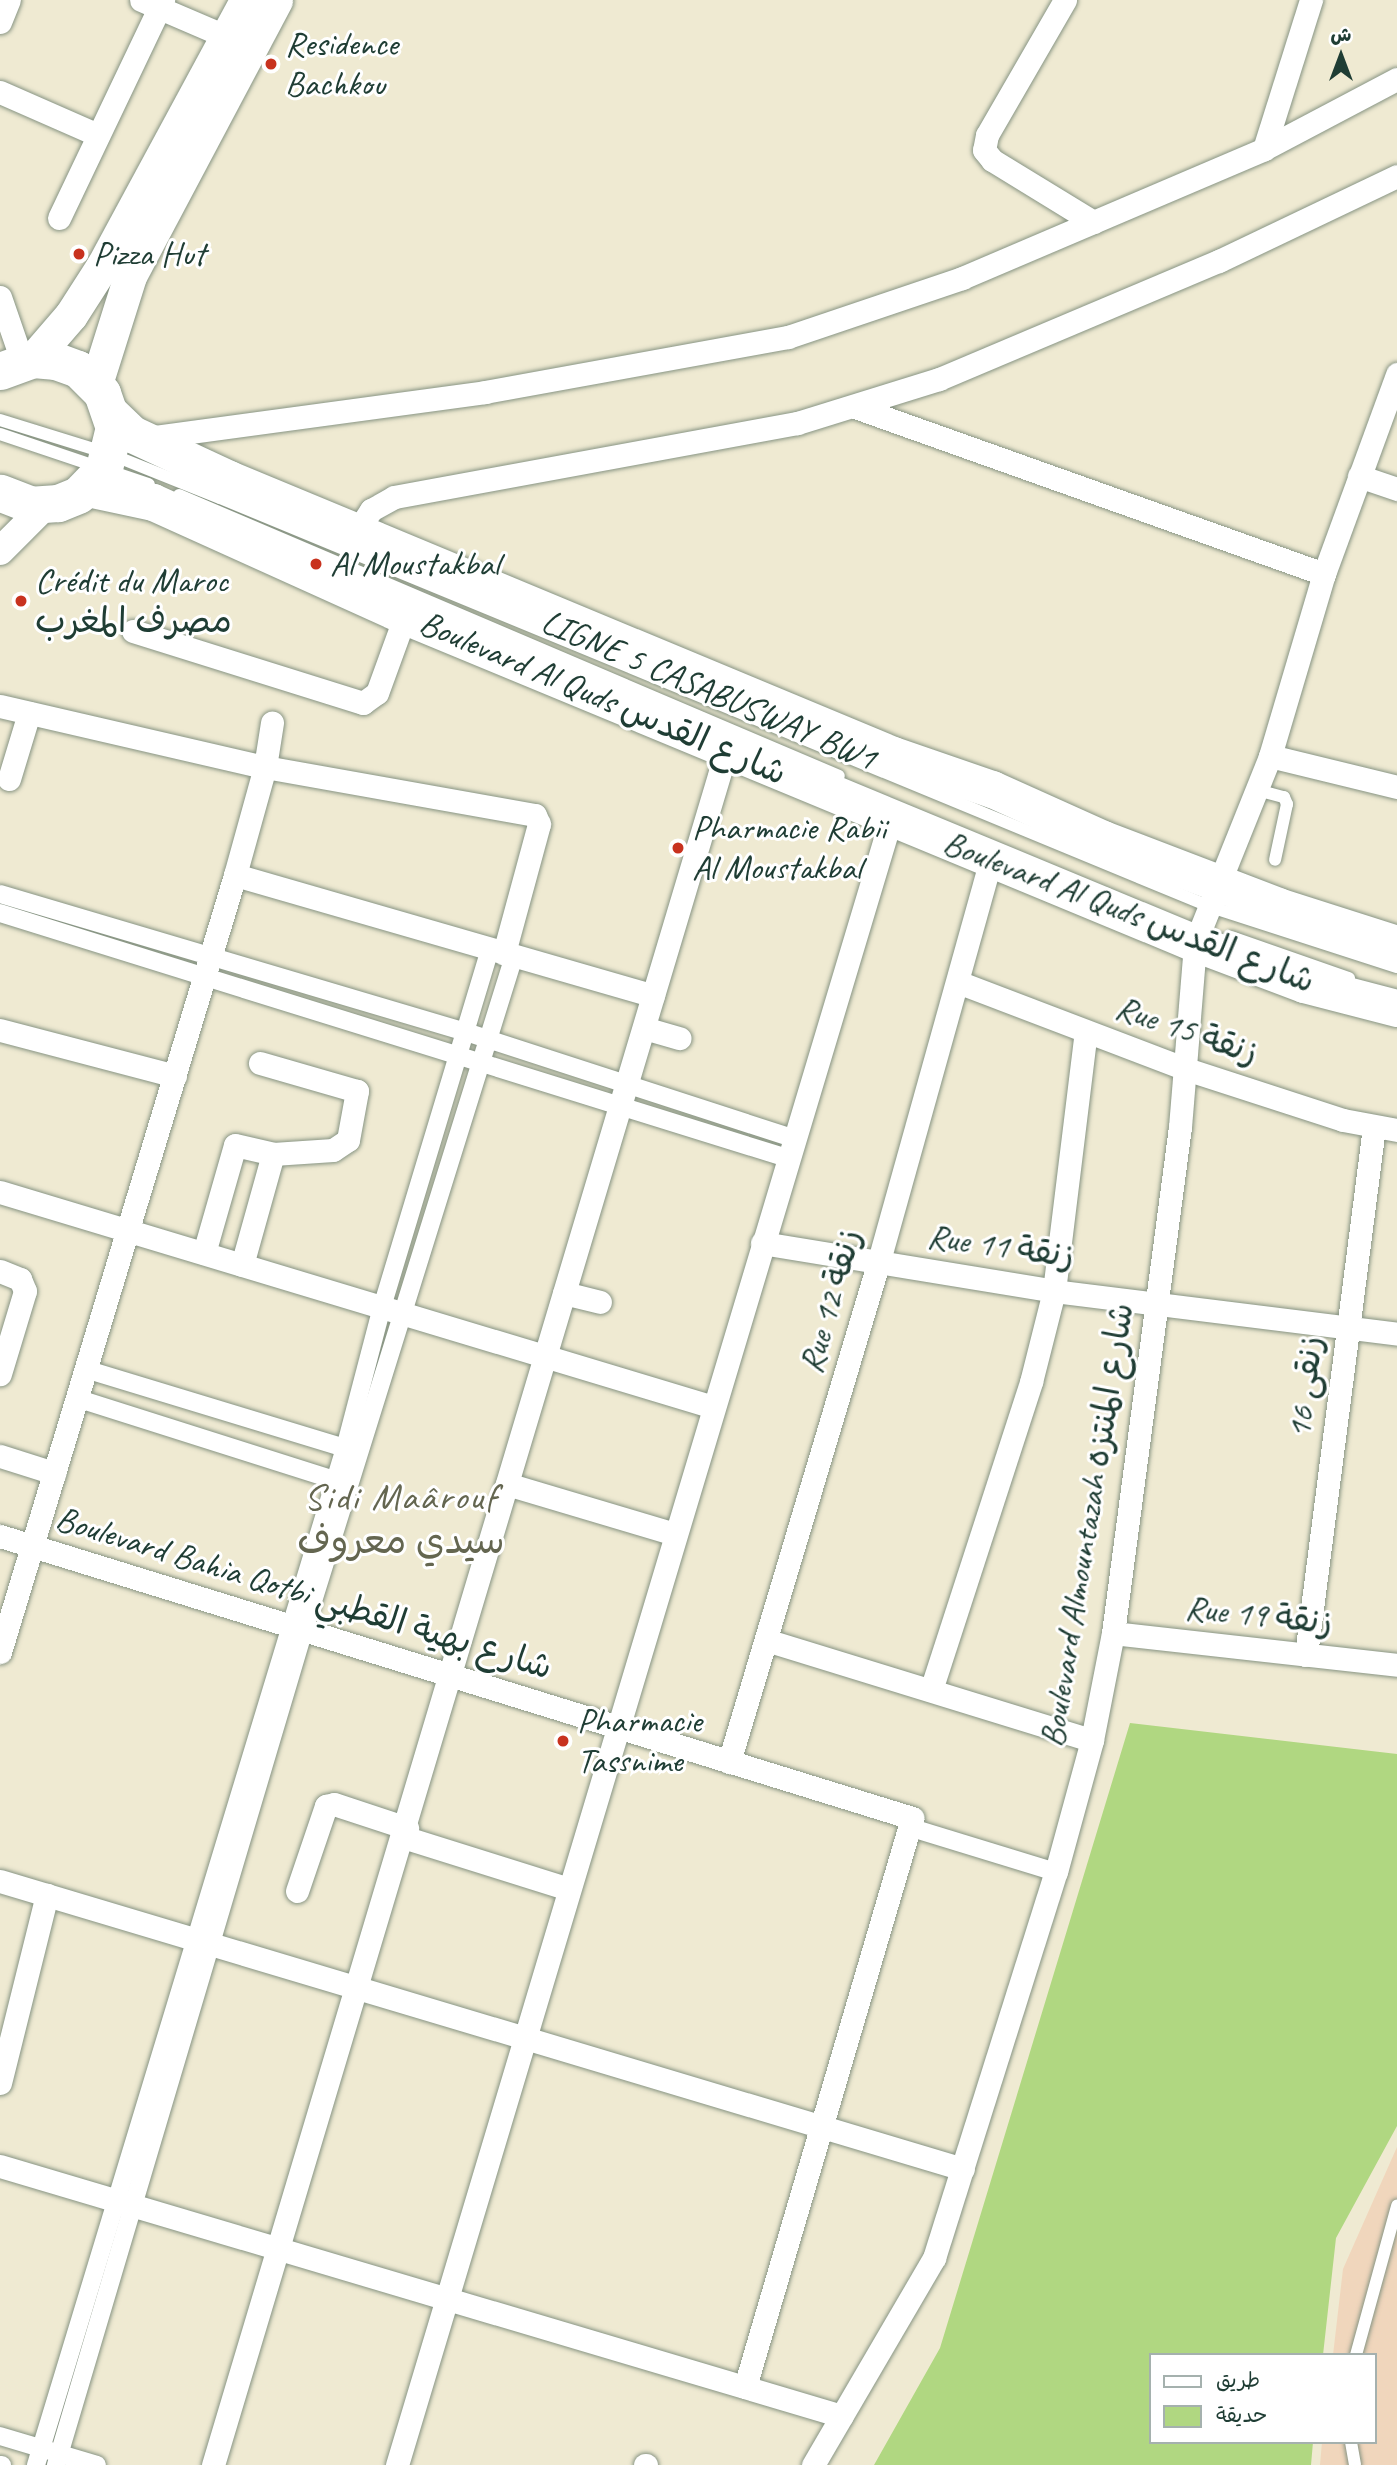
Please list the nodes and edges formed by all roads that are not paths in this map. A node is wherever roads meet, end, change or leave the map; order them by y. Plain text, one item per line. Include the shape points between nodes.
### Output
1 (9, 0) edge
2 (246, 0) edge
3 (276, 0) edge
4 (1065, 0) edge
5 (1311, 0) edge
6 (155, 3) edge
7 (0, 22) edge
8 (225, 36) junction
9 (1397, 79) edge
10 (0, 92) edge
11 (98, 135) junction
12 (1264, 149) junction
13 (1397, 176) edge
14 (59, 218) dead end
15 (1093, 222) junction
16 (0, 297) edge
17 (12, 363) edge
18 (1397, 374) edge
19 (103, 399) junction
20 (855, 407) junction
21 (0, 420) edge
22 (0, 434) edge
23 (111, 462) junction
24 (1359, 476) junction
25 (1397, 489) edge
26 (0, 493) edge
27 (46, 505) junction
28 (358, 530) junction
29 (0, 551) edge
30 (1324, 575) junction
31 (405, 616) junction
32 (133, 631) dead end
33 (0, 706) edge
34 (29, 713) junction
35 (272, 723) dead end
36 (727, 750) junction
37 (1270, 756) junction
38 (265, 767) junction
39 (9, 779) dead end
40 (852, 782) dead end
41 (1397, 787) edge
42 (1257, 790) junction
43 (891, 818) junction
44 (991, 859) junction
45 (1275, 860) dead end
46 (235, 875) junction
47 (0, 894) edge
48 (0, 913) edge
49 (1203, 917) junction
50 (1397, 944) edge
51 (503, 952) junction
52 (1397, 967) edge
53 (207, 968) junction
54 (1358, 981) dead end
55 (958, 982) junction
56 (1397, 994) edge
57 (653, 996) junction
58 (1384, 997) edge
59 (644, 1028) junction
60 (0, 1030) edge
61 (466, 1032) junction
62 (1086, 1032) junction
63 (681, 1038) dead end
64 (485, 1039) junction
65 (460, 1054) junction
66 (479, 1059) junction
67 (260, 1063) dead end
68 (1183, 1068) junction
69 (175, 1076) junction
70 (624, 1093) junction
71 (1374, 1127) junction
72 (1397, 1130) edge
73 (790, 1148) junction
74 (273, 1154) junction
75 (0, 1192) edge
76 (129, 1231) junction
77 (762, 1243) junction
78 (204, 1252) junction
79 (878, 1264) junction
80 (242, 1265) junction
81 (0, 1271) edge
82 (1054, 1291) junction
83 (564, 1293) junction
84 (600, 1302) dead end
85 (1158, 1303) junction
86 (382, 1307) junction
87 (404, 1314) junction
88 (1348, 1327) junction
89 (1397, 1334) edge
90 (545, 1356) junction
91 (85, 1369) junction
92 (0, 1374) edge
93 (76, 1398) junction
94 (713, 1406) junction
95 (345, 1448) junction
96 (0, 1455) edge
97 (54, 1472) junction
98 (335, 1480) junction
99 (507, 1485) junction
100 (675, 1534) junction
101 (0, 1536) edge
102 (31, 1546) junction
103 (3, 1625) edge
104 (298, 1628) junction
105 (1113, 1633) junction
106 (766, 1640) junction
107 (0, 1651) edge
108 (1306, 1655) junction
109 (1397, 1665) edge
110 (450, 1675) junction
111 (931, 1690) junction
112 (617, 1727) junction
113 (1091, 1740) junction
114 (714, 1763) junction
115 (910, 1823) junction
116 (405, 1832) junction
117 (1056, 1872) junction
118 (0, 1881) edge
119 (569, 1889) junction
120 (297, 1891) dead end
121 (47, 1895) junction
122 (203, 1942) junction
123 (356, 1989) junction
124 (524, 2039) junction
125 (0, 2082) edge
126 (823, 2129) junction
127 (0, 2166) edge
128 (963, 2169) junction
129 (125, 2203) junction
130 (1397, 2206) edge
131 (278, 2249) junction
132 (446, 2298) junction
133 (1357, 2353) edge
134 (745, 2387) junction
135 (842, 2416) junction
136 (0, 2436) edge
137 (1351, 2444) edge
138 (39, 2456) edge
139 (57, 2459) edge
140 (97, 2465) edge
141 (214, 2465) edge
142 (397, 2465) edge
143 (813, 2465) edge
144 (1355, 2465) edge

1 - 7 street
2 - 8 main road
3 - 19 main road via 131,276
4 - 15 street via 987,135 984,150 992,160
5 - 12 street
6 - 8 street
6 - 11 street
8 - 17 main road via 93,281
9 - 12 street
10 - 11 street
11 - 14 street
12 - 15 street
13 - 20 street via 1206,266 939,379
15 - 23 street via 950,283 788,337
16 - 17 street
17 - 19 main road, Boulevard Al Quds شارع القدس via 56,361 78,369
18 - 24 street, Boulevard Almountazah شارع المنتزه
19 - 23 main road, Boulevard Al Quds شارع القدس
20 - 28 street via 797,423 394,497 371,510
20 - 30 street
21 - 23 lane, LIGNE 5 CASABUSWAY BW1
22 - 23 lane, LIGNE 5 CASABUSWAY BW1
23 - 27 main road via 68,500
23 - 28 main road, Boulevard Al Quds شارع القدس
23 - 31 main road, Boulevard Al Quds شارع القدس via 153,502
23 - 40 lane, LIGNE 5 CASABUSWAY BW1
23 - 49 lane, LIGNE 5 CASABUSWAY BW1
24 - 25 street
24 - 30 street, Boulevard Almountazah شارع المنتزه
26 - 27 main road via 17,502
27 - 29 street
28 - 49 main road, Boulevard Al Quds شارع القدس via 881,750 992,789 1103,839
30 - 37 street, Boulevard Almountazah شارع المنتزه
31 - 32 street via 377,693 363,703
31 - 36 main road, Boulevard Al Quds شارع القدس
33 - 34 street
34 - 38 street
34 - 39 street
35 - 38 street
36 - 43 main road, Boulevard Al Quds شارع القدس
36 - 57 street
37 - 41 street
37 - 42 street, Boulevard Almountazah شارع المنتزه
38 - 46 street
38 - 51 street via 538,816
42 - 45 lane via 1284,797 1287,803
42 - 49 street, Boulevard Almountazah شارع المنتزه
43 - 44 main road, Boulevard Al Quds شارع القدس
43 - 73 street
44 - 49 main road, Boulevard Al Quds شارع القدس
44 - 55 street, Rue 12 زنقة
46 - 51 street
46 - 53 street
47 - 53 street
48 - 53 street
49 - 50 main road, Boulevard Al Quds شارع القدس
49 - 52 lane, LIGNE 5 CASABUSWAY BW1
49 - 54 lane, LIGNE 5 CASABUSWAY BW1
49 - 58 main road, Boulevard Al Quds شارع القدس via 1304,984
49 - 68 street, Boulevard Almountazah شارع المنتزه
51 - 57 street
51 - 61 street
51 - 64 street
53 - 61 street
53 - 65 street
53 - 69 street
55 - 62 street, Rue 15 زنقة
55 - 79 street, Rue 12 زنقة
56 - 58 lane
57 - 59 street
59 - 63 street
59 - 70 street
60 - 69 street
61 - 64 street
61 - 65 street
62 - 68 street, Rue 15 زنقة
62 - 82 street
64 - 66 street
64 - 70 street
65 - 66 street
65 - 86 street
66 - 70 street
66 - 87 street
67 - 74 street via 353,1088 358,1097 348,1140 341,1146
68 - 71 street, Rue 15 زنقة
68 - 85 street, Boulevard Almountazah شارع المنتزه
69 - 76 street
70 - 73 street
70 - 83 street
71 - 72 street, Rue 15 زنقة
71 - 88 street, زنقى 16
73 - 77 street
74 - 78 street via 235,1145
74 - 80 street
75 - 76 street
76 - 78 street
76 - 91 street
77 - 79 street, Rue 11 زنقة
77 - 94 street
78 - 80 street
79 - 82 street, Rue 11 زنقة
79 - 106 street, Rue 12 زنقة
80 - 86 street via 316,1275
81 - 92 street via 20,1279 25,1291
82 - 85 street, Rue 11 زنقة
82 - 111 street via 1031,1382
83 - 84 street
83 - 90 street
85 - 88 street, Rue 11 زنقة
85 - 105 street, Boulevard Almountazah شارع المنتزه
86 - 87 street
86 - 95 street
87 - 90 street via 470,1325
87 - 104 street
88 - 89 street, Rue 11 زنقة
88 - 108 street, زنقى 16
90 - 94 street
90 - 99 street
91 - 93 street
91 - 95 street
93 - 97 street
93 - 98 street
94 - 100 street
95 - 98 street
96 - 97 street
97 - 102 street
98 - 104 street
99 - 100 street
99 - 110 street
100 - 112 street
101 - 102 street, Boulevard Bahia Qotbi شارع بهية القطبي
102 - 103 street
102 - 104 street, Boulevard Bahia Qotbi شارع بهية القطبي via 244,1621
103 - 107 street
104 - 110 street, Boulevard Bahia Qotbi شارع بهية القطبي
104 - 122 street
105 - 108 street, Rue 19 زنقة
105 - 113 street, Boulevard Almountazah شارع المنتزه
106 - 111 street
106 - 114 street, Rue 12 زنقة
108 - 109 street, Rue 19 زنقة
110 - 112 street, Boulevard Bahia Qotbi شارع بهية القطبي
110 - 116 street
111 - 113 street
112 - 114 street, Boulevard Bahia Qotbi شارع بهية القطبي
112 - 119 street
113 - 117 street, Boulevard Almountazah شارع المنتزه
114 - 115 street, Boulevard Bahia Qotbi شارع بهية القطبي
115 - 117 street
115 - 126 street
116 - 119 street
116 - 120 street via 334,1804 326,1806
116 - 123 street
117 - 128 street, Boulevard Almountazah شارع المنتزه
118 - 121 street
119 - 124 street
121 - 122 street
121 - 125 street
122 - 123 street
122 - 129 street
123 - 124 street
123 - 131 street
124 - 126 street
124 - 132 street
126 - 128 street
126 - 134 street
127 - 129 street
128 - 135 street, Boulevard Almountazah شارع المنتزه via 934,2258
129 - 131 street
129 - 138 street
129 - 139 street
130 - 133 lane
131 - 132 street
131 - 141 street
132 - 134 street
132 - 142 street
134 - 135 street
135 - 143 street, Boulevard Almountazah شارع المنتزه
136 - 138 street
137 - 144 lane
138 - 139 street
139 - 140 street

